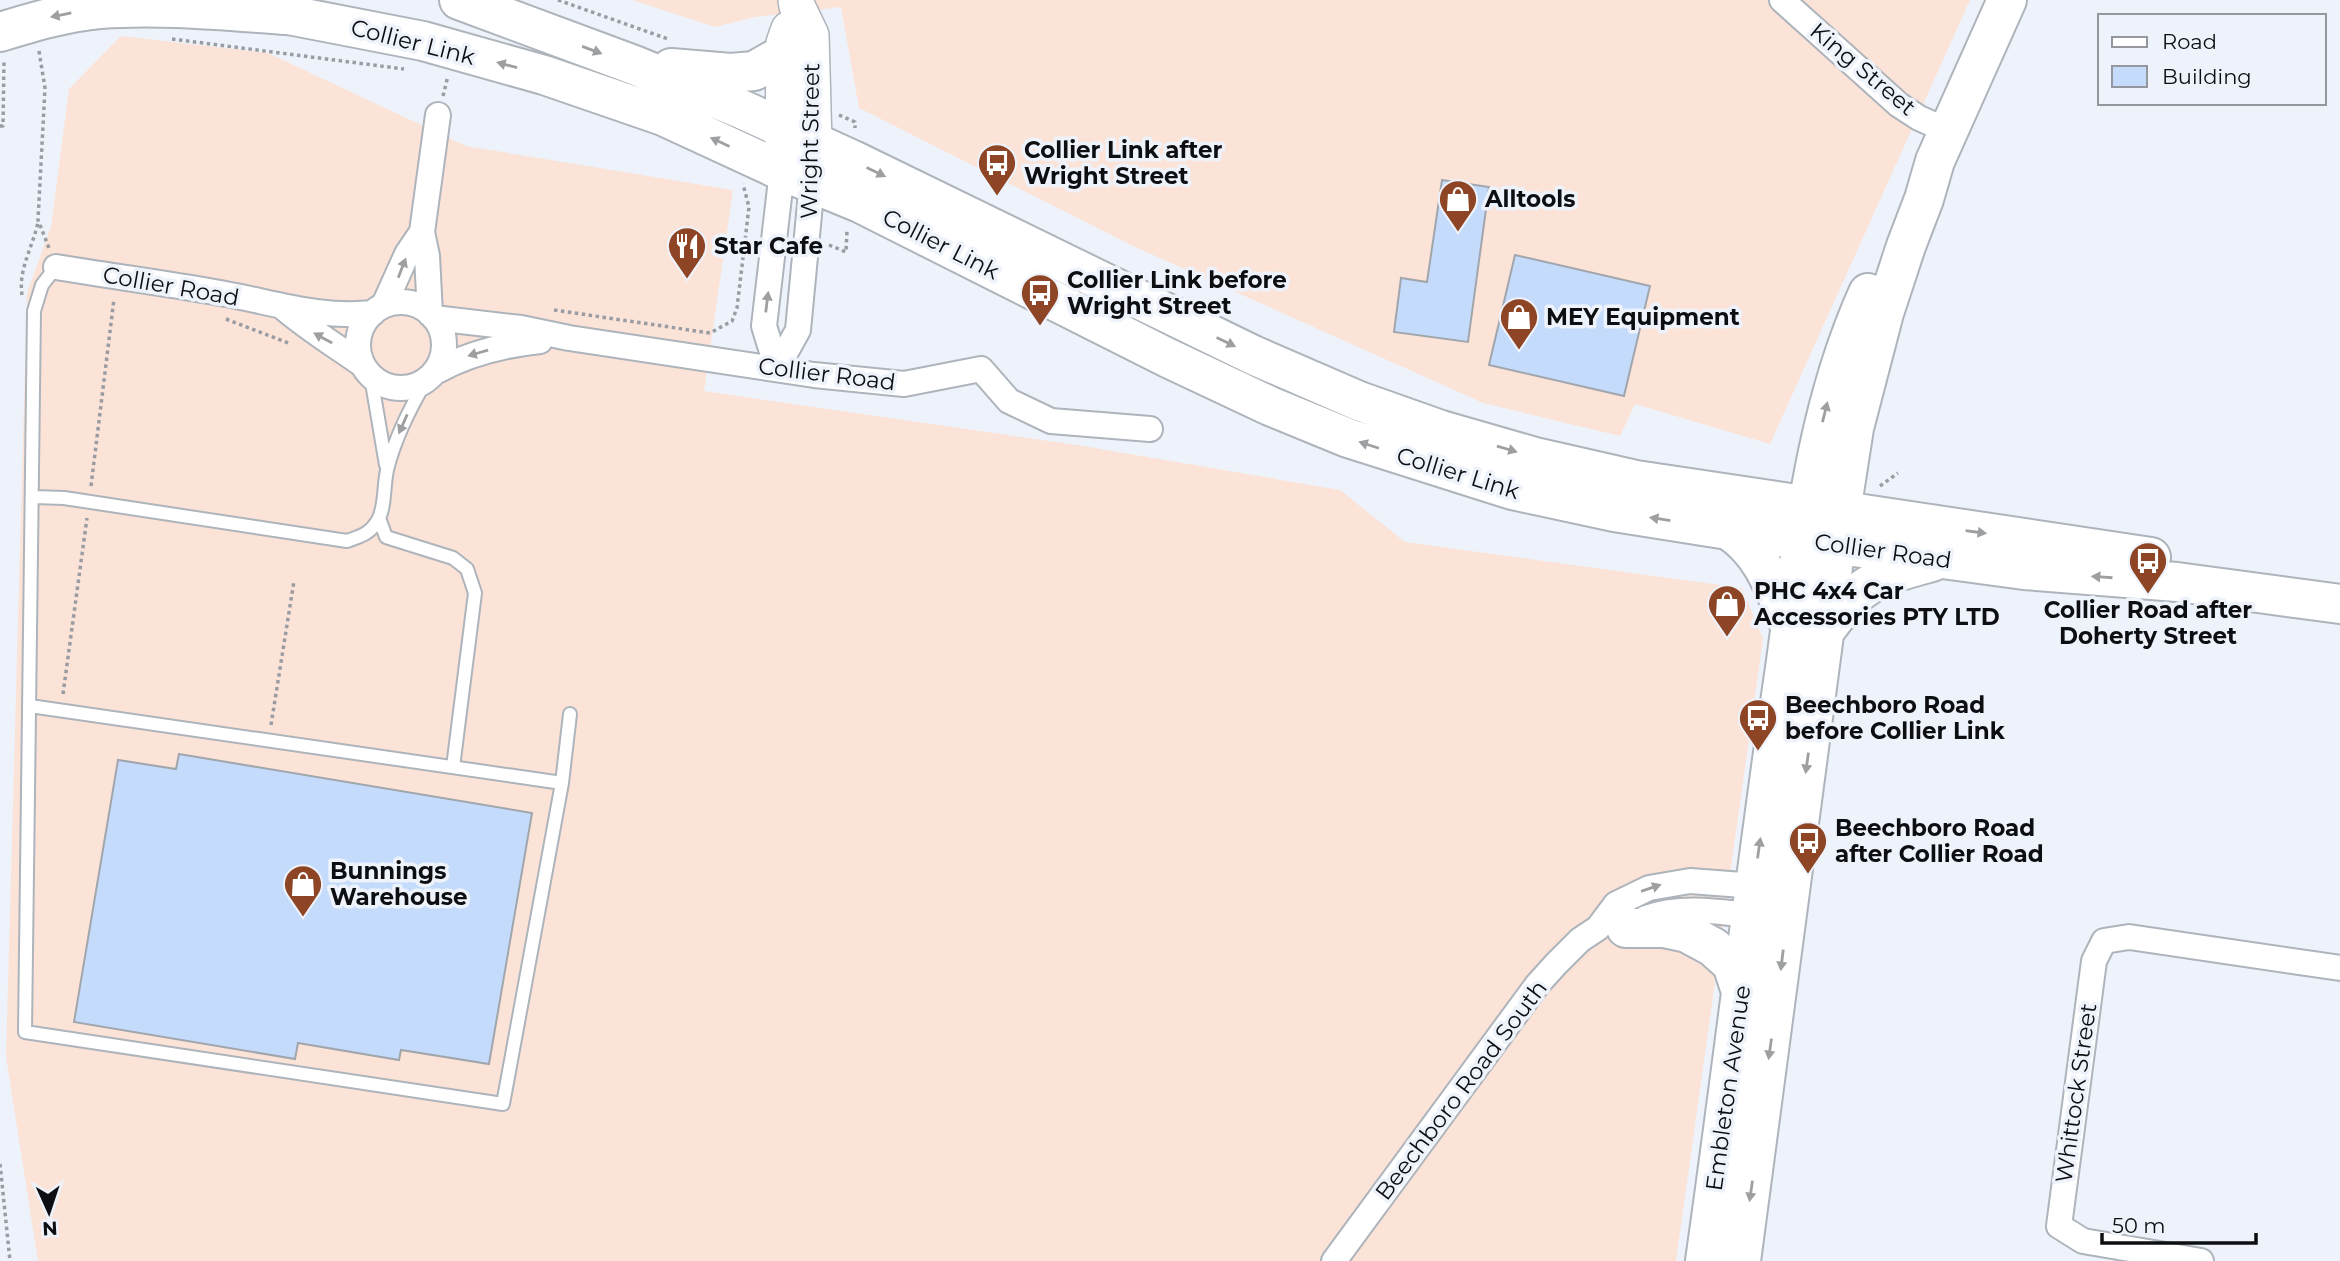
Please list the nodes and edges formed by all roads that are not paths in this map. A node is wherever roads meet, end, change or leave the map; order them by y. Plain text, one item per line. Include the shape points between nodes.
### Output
1 (192, 0) edge
2 (459, 0) edge
3 (1782, 0) edge
4 (2007, 0) edge
5 (797, 3) edge
6 (300, 16) junction
7 (0, 32) edge
8 (784, 54) junction
9 (634, 65) junction
10 (438, 115) road end
11 (800, 137) junction
12 (1942, 146) junction
13 (797, 177) junction
14 (422, 232) junction
15 (56, 267) joint
16 (285, 309) junction
17 (379, 309) junction
18 (432, 316) junction
19 (569, 338) junction
20 (777, 368) junction
21 (367, 371) junction
22 (431, 376) junction
23 (1854, 428) junction
24 (1150, 429) dead end
25 (387, 469) junction
26 (34, 497) junction
27 (379, 519) junction
28 (1909, 522) junction
29 (1822, 525) junction
30 (1728, 530) junction
31 (1941, 559) junction
32 (2340, 585) edge
33 (2340, 604) edge
34 (1807, 629) junction
35 (30, 706) junction
36 (570, 714) dead end
37 (453, 767) junction
38 (562, 783) junction
39 (1771, 902) junction
40 (1612, 928) junction
41 (2340, 968) edge
42 (1741, 992) junction
43 (1763, 1099) junction
44 (1717, 1168) junction
45 (1334, 1261) edge
46 (1705, 1261) edge
47 (1741, 1261) edge
48 (2201, 1261) edge

1 - 6 main road, Collier Link
2 -> 9 main road, Collier Link
3 - 12 street, King Street via 1919,118
4 - 12 main road
5 - 8 street, Wright Street
5 - 11 street, Wright Street via 811,35
6 -> 7 main road via 99,9
13 -> 6 main road, Collier Link via 663,116 544,75 423,41
8 - 9 main road via 754,71 731,73
8 - 11 street, Wright Street
9 - 11 main road, Collier Link
10 - 14 street
11 - 13 street, Wright Street
11 -> 29 main road, Collier Link via 1253,355 1359,401 1441,430 1586,470
12 - 23 main road via 1884,313
29 -> 12 main road via 1819,437 1842,357 1912,193
13 - 20 street, Wright Street via 798,330
20 -> 13 street, Wright Street via 764,326
30 -> 13 main road, Collier Link via 1512,490 1348,438 1168,358 860,203
17 -> 14 street
14 - 18 street
15 - 16 street, Collier Road via 222,293
15 - 26 lane via 42,285 34,311
16 - 17 street, Collier Road via 348,316
21 -> 16 street, Collier Road
17 - 18 street via 412,303
17 - 21 street via 359,337 358,351
18 - 19 street, Collier Road
18 - 22 street via 445,345 443,359
19 - 20 street, Collier Road
19 -> 22 street, Collier Road via 511,344 459,359
20 - 24 street, Collier Road via 904,384 981,369 1009,401 1051,421
21 - 22 street via 384,385 398,388 412,387
21 - 25 lane
22 -> 25 lane via 409,411
23 - 28 main road via 1863,465 1874,486
23 - 29 main road
25 - 27 lane
26 - 27 lane via 347,541 367,534
26 - 35 lane
27 - 37 lane via 386,537 453,558 467,569 475,593
28 - 29 main road, Collier Road
28 -> 32 main road, Collier Road
29 - 30 main road, Collier Link
29 - 31 main road, Collier Road
29 - 34 main road
30 - 34 main road via 1752,549
33 -> 31 main road, Collier Road via 2177,582
31 - 34 main road via 1867,586
34 - 39 main road
35 - 37 lane
35 - 38 lane via 25,1032 503,1104
36 - 38 lane
37 - 38 lane
39 - 40 street, Beechboro Road South via 1714,911 1666,912
39 - 42 main road, Embleton Avenue
39 -> 43 main road, Embleton Avenue
40 - 42 main road via 1687,933 1732,964
40 - 45 street, Beechboro Road South via 1580,940 1538,985
41 - 48 street, Whittock Street via 2129,937 2104,941 2094,961 2059,1226 2083,1241
42 - 44 main road, Embleton Avenue
43 - 44 main road via 1742,1132 1735,1161
43 -> 47 main road, Embleton Avenue
44 - 46 main road, Embleton Avenue

